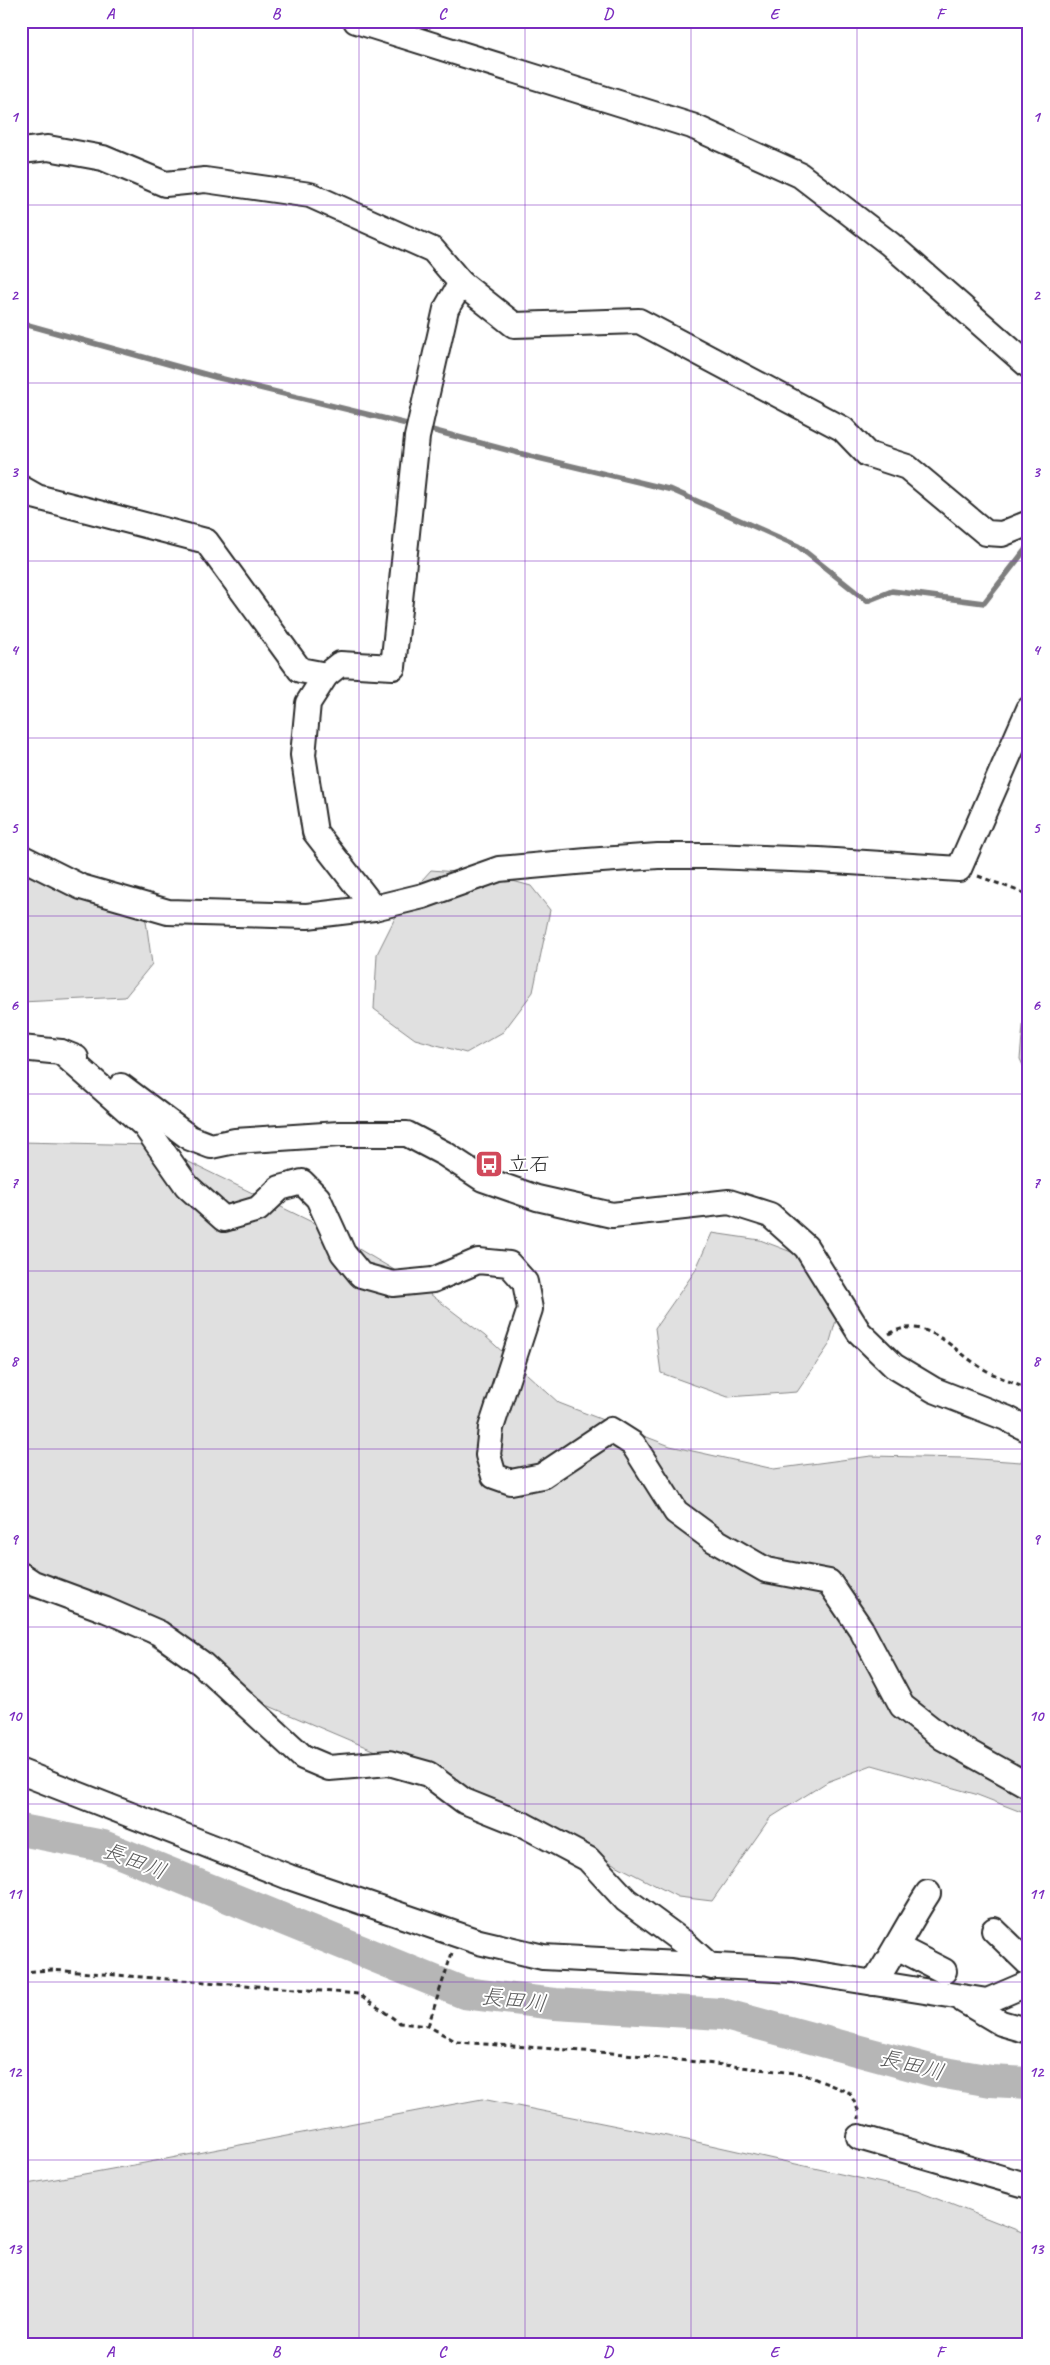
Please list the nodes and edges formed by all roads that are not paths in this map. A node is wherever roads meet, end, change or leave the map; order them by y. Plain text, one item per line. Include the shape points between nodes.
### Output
1 (356, 21) edge
2 (21, 151) edge
3 (461, 283) junction
4 (1029, 366) edge
5 (21, 488) edge
6 (1029, 523) edge
7 (326, 675) junction
8 (1029, 709) edge
9 (21, 857) edge
10 (374, 908) junction
11 (21, 1048) edge
12 (61, 1052) junction
13 (1029, 1430) edge
14 (21, 1575) edge
15 (21, 1772) edge
16 (1029, 1786) edge
17 (928, 1893) dead end
18 (994, 1930) dead end
19 (897, 1948) junction
20 (1029, 1964) edge
21 (711, 1967) junction
22 (944, 1971) dead end
23 (874, 1983) junction
24 (1029, 1983) edge
25 (954, 1996) junction
26 (1029, 2031) edge
27 (858, 2137) road end
28 (1029, 2186) edge

1 - 4 street via 692,126 800,175 890,244
2 - 3 street via 48,148 104,158 165,184 205,180 310,195 432,250
3 - 6 street via 514,325 639,321 843,429 867,454 907,467 986,532 1002,534
3 - 7 street via 446,309 419,426 393,667 340,664
5 - 7 street via 37,497 206,541 300,670
7 - 10 street via 308,703 304,755 315,832
8 - 10 street via 959,869 819,860 658,856 498,869 423,896
9 - 10 street via 81,887 168,912 307,916
11 - 12 street
12 - 13 street via 96,1066 190,1138 211,1146 235,1141 338,1134 407,1134 445,1154 483,1180 537,1198 612,1215 729,1202 770,1215 806,1247 859,1332 894,1366 934,1390
12 - 16 street via 145,1126 187,1186 224,1219 258,1209 280,1188 302,1182 318,1198 343,1253 361,1275 393,1284 433,1280 478,1261 509,1264 524,1282 530,1309 491,1428 488,1455 494,1476 511,1482 542,1476 611,1430 633,1444 676,1512 714,1540 766,1570 829,1582 861,1629 902,1706 943,1738
14 - 21 street via 33,1584 159,1633 201,1663 303,1757 329,1768 389,1763 428,1774 464,1801 524,1825 588,1859 626,1900 687,1944
15 - 21 street via 289,1877 479,1942 543,1957
17 - 19 street via 903,1931
18 - 20 street
19 - 22 street
19 - 23 street
21 - 23 street via 793,1970
23 - 25 street
24 - 25 street via 987,2001
25 - 26 street via 1001,2023
27 - 28 street

